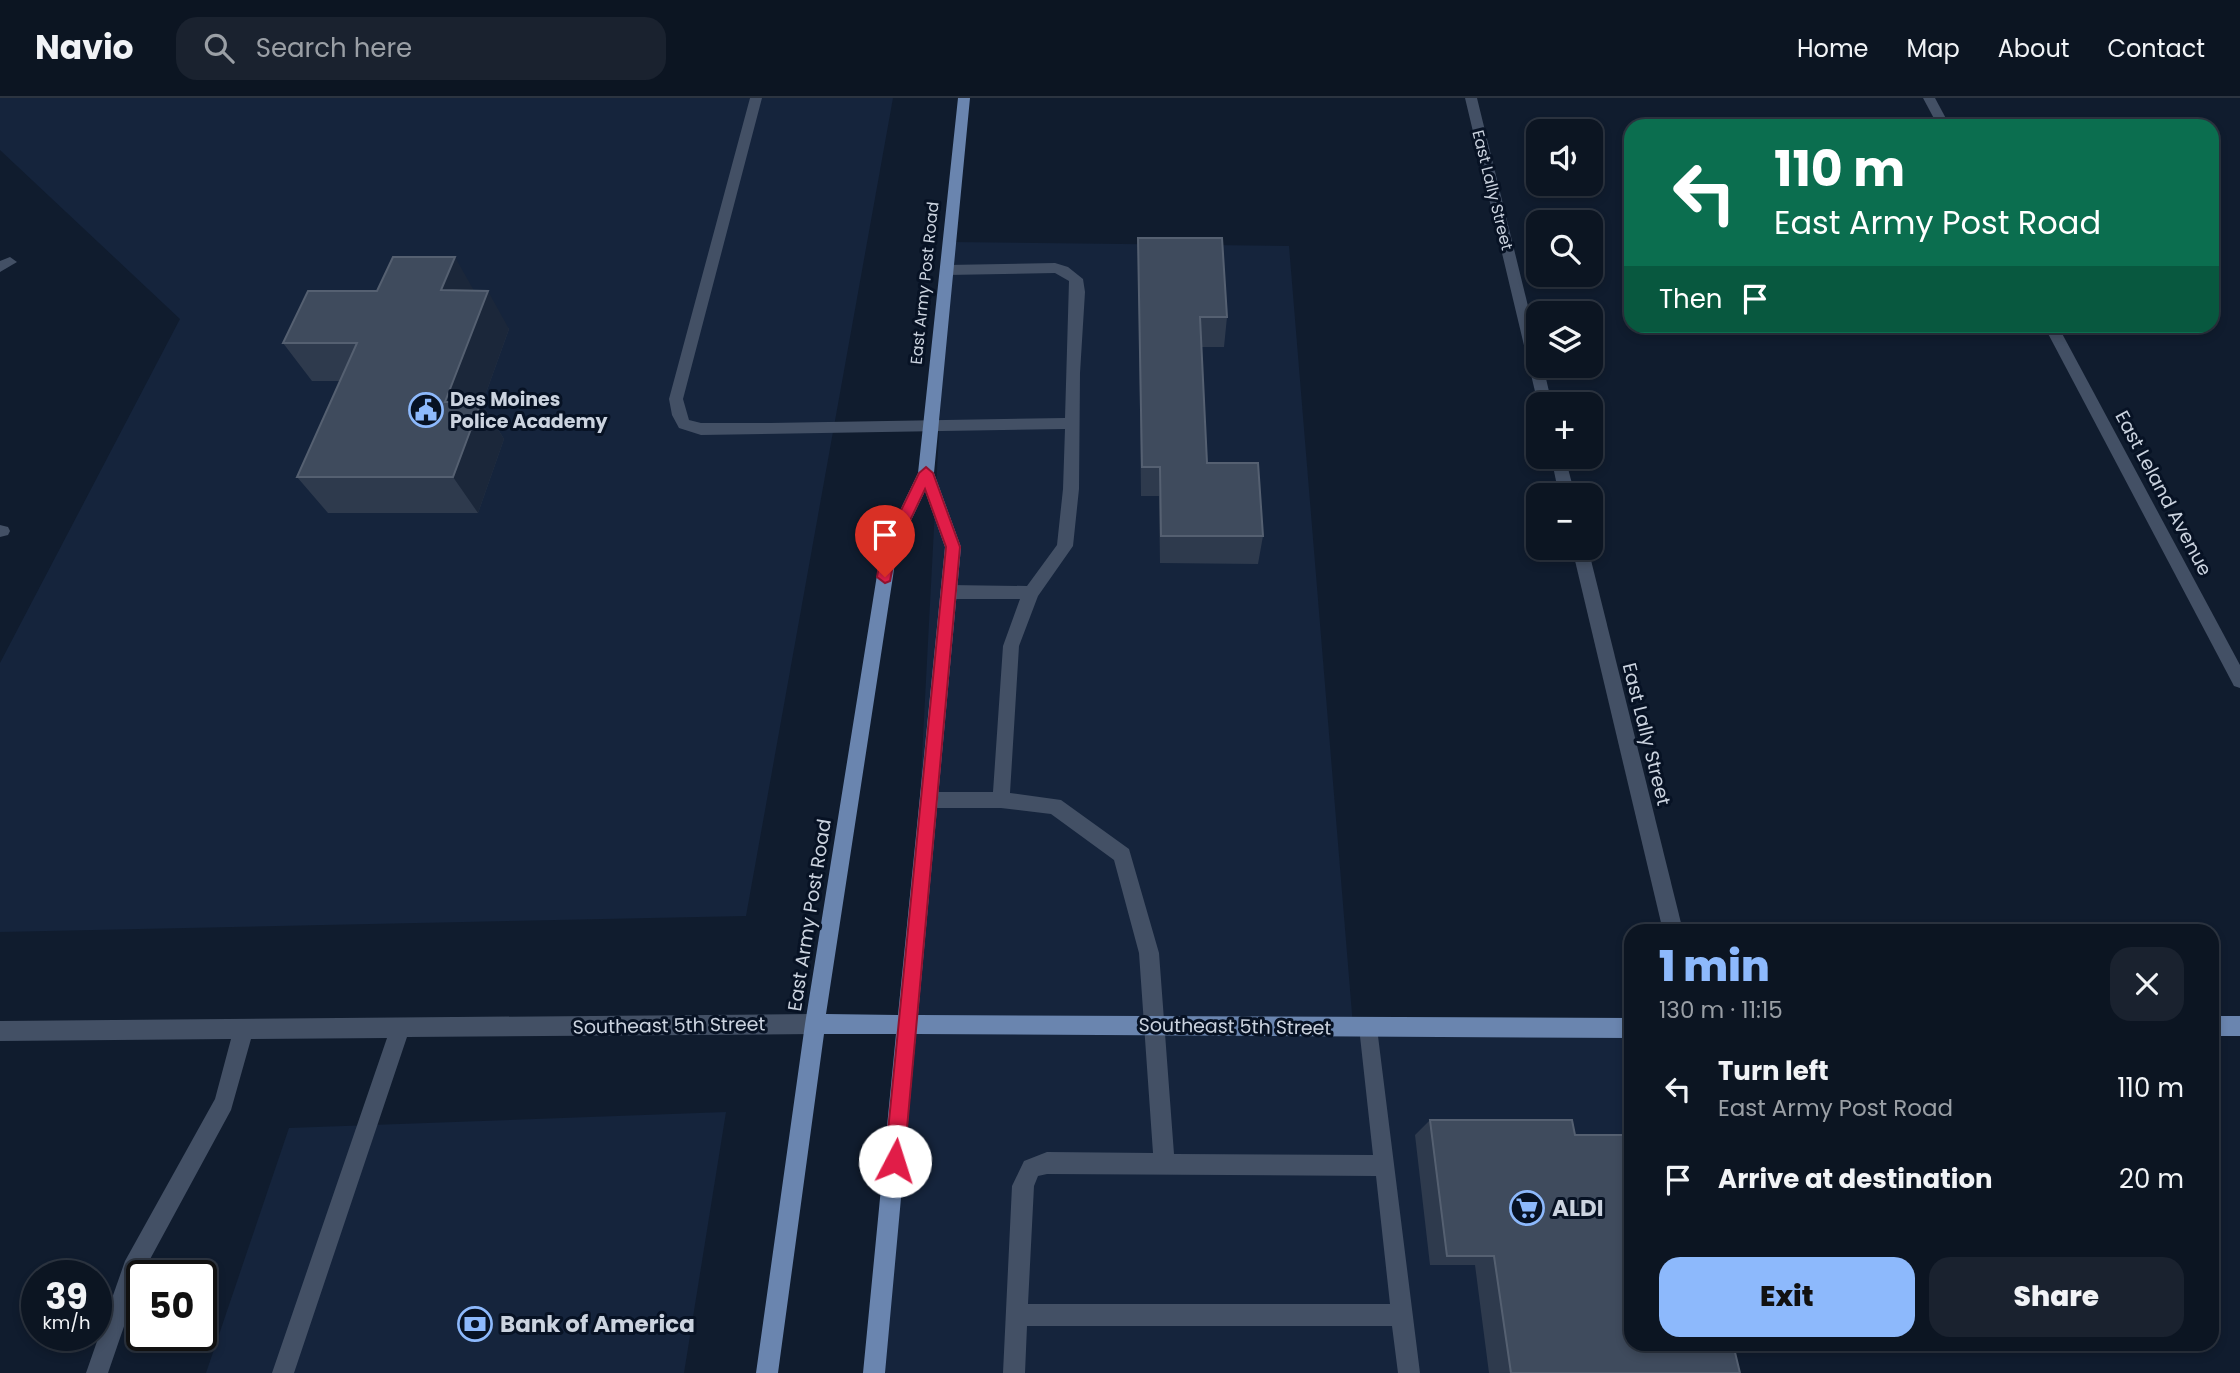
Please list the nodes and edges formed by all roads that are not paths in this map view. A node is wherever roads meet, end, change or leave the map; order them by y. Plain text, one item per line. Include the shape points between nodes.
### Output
1 (756, 98) edge
2 (964, 98) edge
3 (1471, 98) edge
4 (1929, 98) edge
5 (1940, 119) edge
6 (947, 270) junction
7 (2055, 333) edge
8 (1542, 392) edge
9 (1072, 423) junction
10 (930, 426) junction
11 (926, 473) junction
12 (1583, 560) edge
13 (949, 592) junction
14 (1031, 593) junction
15 (2240, 681) edge
16 (929, 800) junction
17 (1001, 800) junction
18 (1671, 924) edge
19 (908, 1023) junction
20 (815, 1024) junction
21 (1154, 1025) junction
22 (2219, 1026) edge
23 (2240, 1026) edge
24 (401, 1027) junction
25 (1369, 1027) junction
26 (244, 1028) junction
27 (1624, 1028) edge
28 (0, 1031) edge
29 (1164, 1164) junction
30 (1385, 1166) junction
31 (1017, 1314) junction
32 (1402, 1314) junction
33 (97, 1373) edge
34 (283, 1373) edge
35 (767, 1373) edge
36 (874, 1373) edge
37 (1014, 1373) edge
38 (1409, 1373) edge

1 - 10 street via 676,399 678,415 684,424 701,429
2 - 6 main road, East Army Post Road
3 - 8 street, East Lally Street
4 - 5 street
6 - 9 street via 1055,268 1076,279
6 - 10 main road, East Army Post Road
7 - 15 street, East Leland Avenue
9 - 10 street
9 - 14 street via 1065,546
10 - 11 main road, East Army Post Road
11 - 13 main road, East Army Post Road via 953,547
11 - 20 main road, East Army Post Road via 889,550
12 - 18 street, East Lally Street
13 - 14 street
13 - 16 main road, East Army Post Road
14 - 17 street via 1011,646
16 - 17 street
16 - 19 main road, East Army Post Road
17 - 21 street via 1055,806 1122,855 1149,953
19 - 20 main road, Southeast 5th Street
19 - 21 main road, Southeast 5th Street
19 - 36 main road, East Army Post Road
20 - 24 street, Southeast 5th Street
20 - 35 main road, East Army Post Road
21 - 25 main road, Southeast 5th Street
21 - 29 street
22 - 23 main road
24 - 26 street, Southeast 5th Street
24 - 34 street
25 - 27 main road, Southeast 5th Street
25 - 30 street
26 - 28 street, Southeast 5th Street
26 - 33 street via 224,1103 133,1269
29 - 30 street
29 - 31 street via 1046,1163 1031,1168 1023,1186
30 - 32 street
31 - 32 street
31 - 37 street
32 - 38 street

